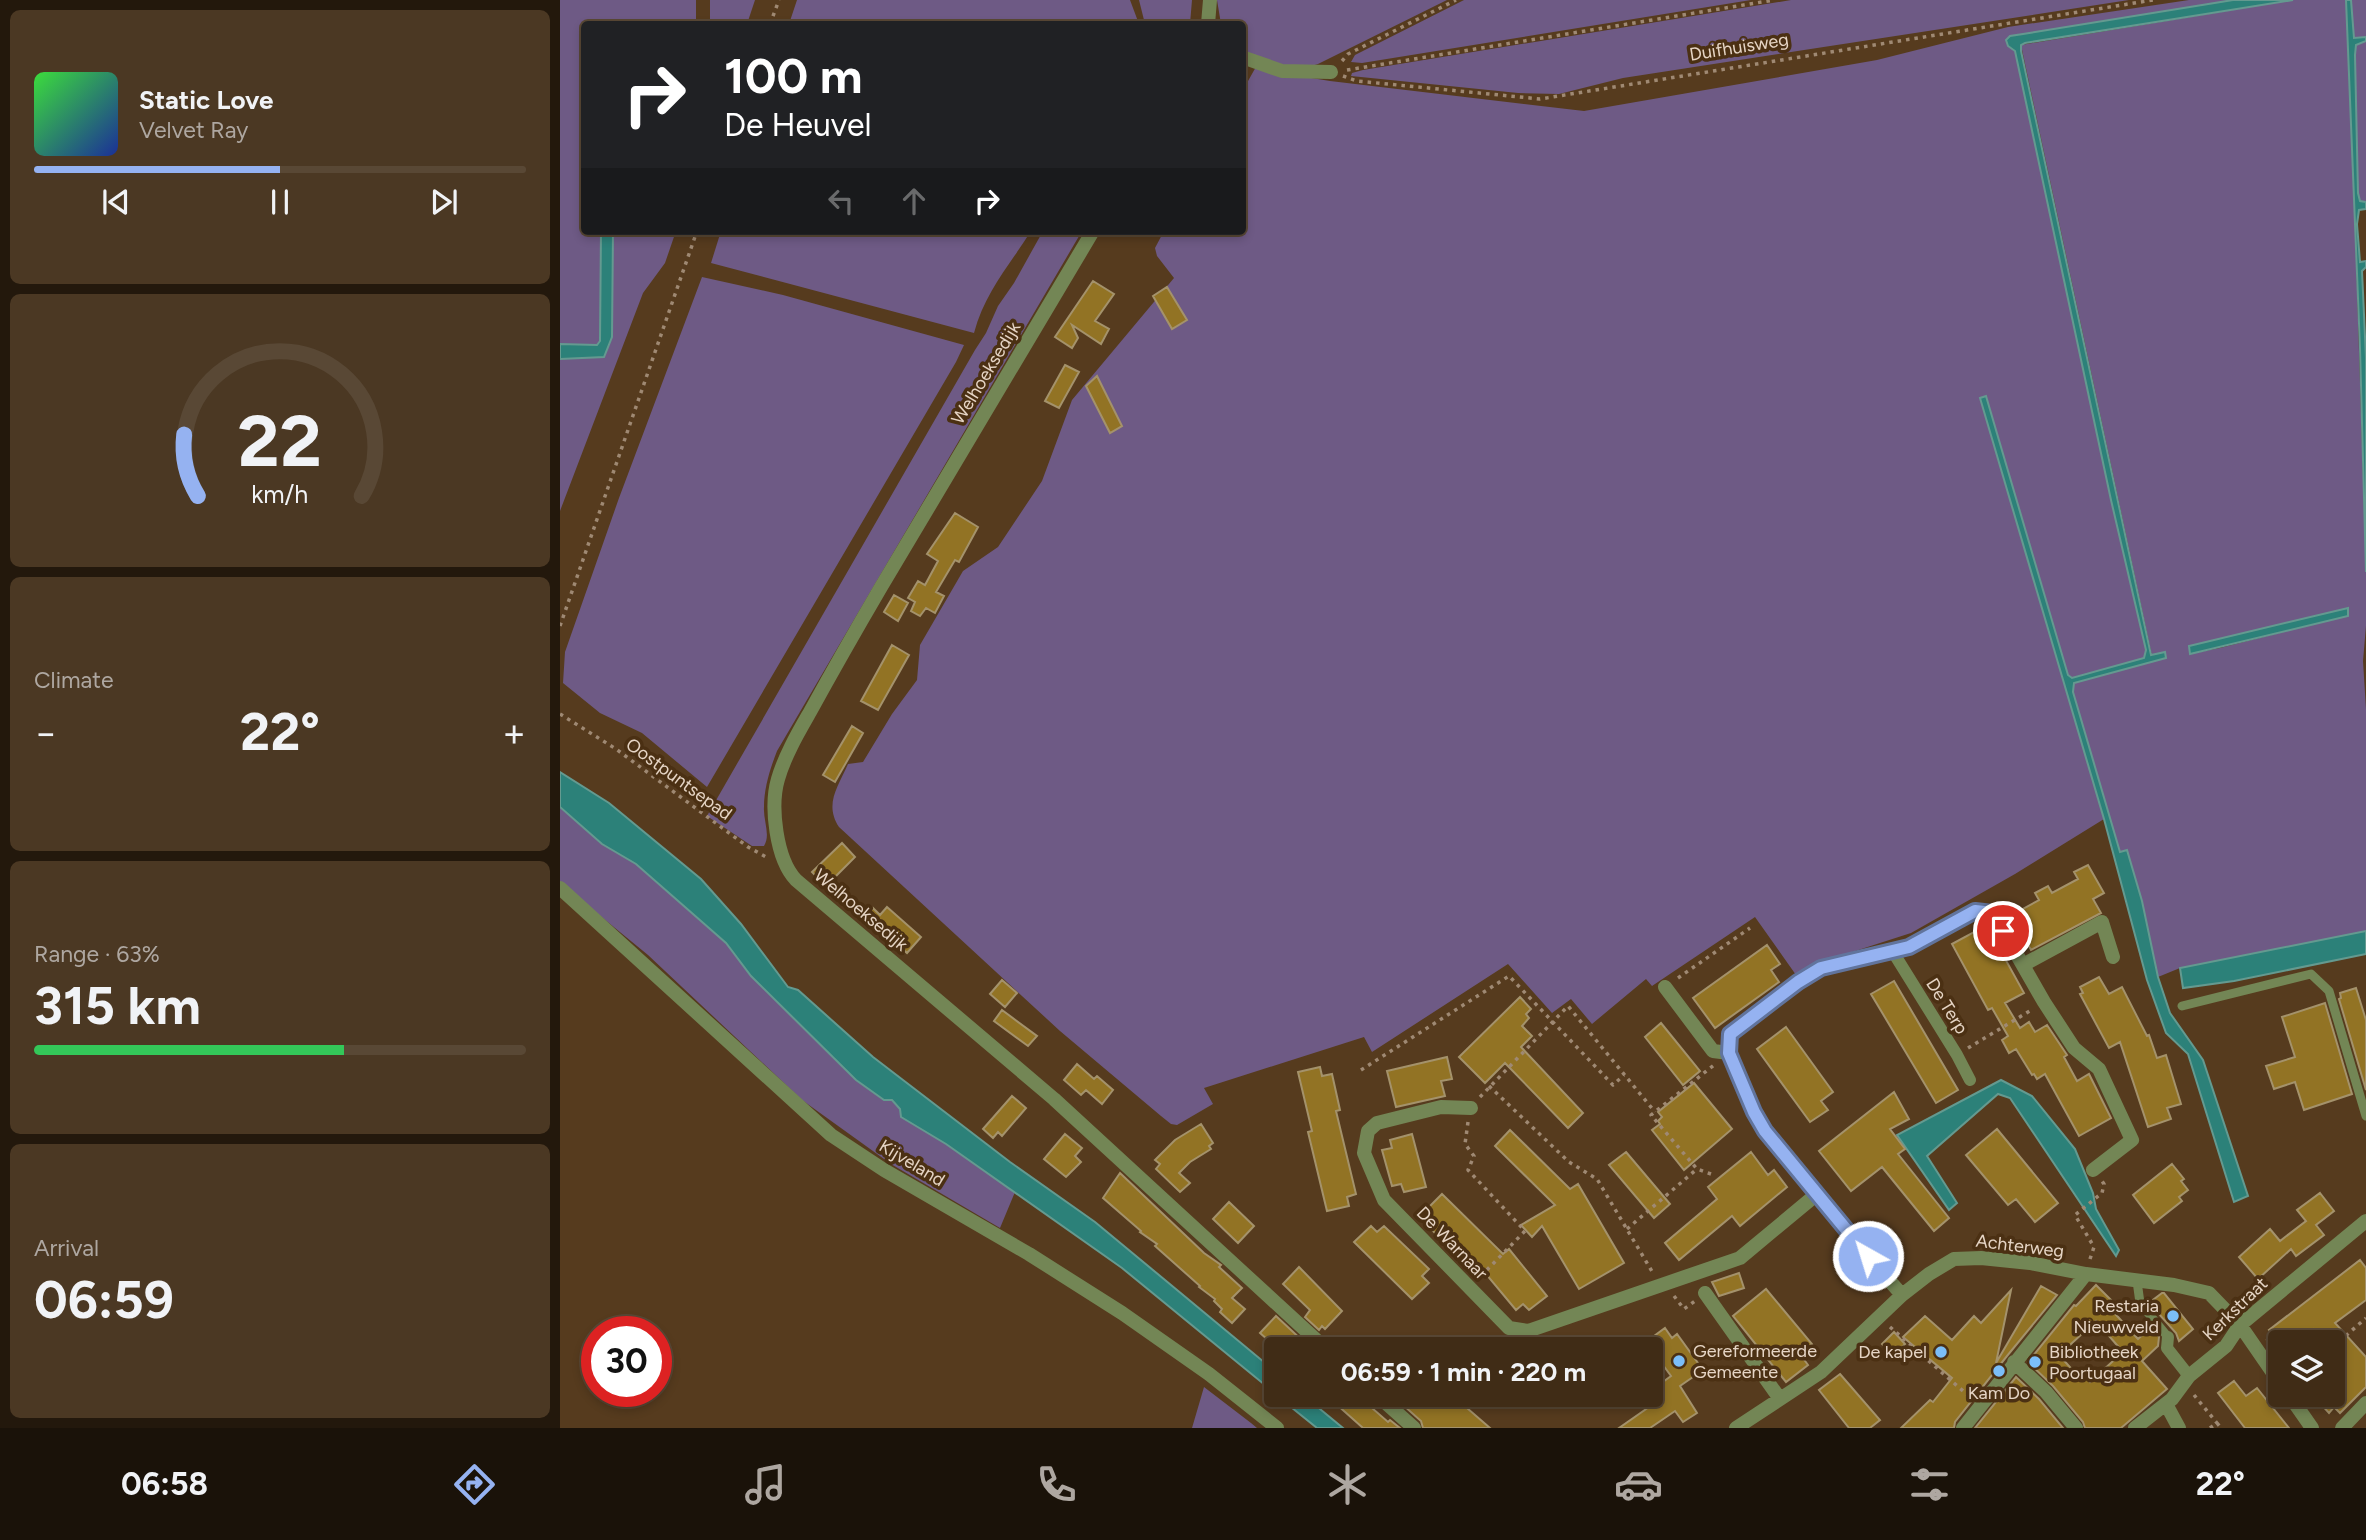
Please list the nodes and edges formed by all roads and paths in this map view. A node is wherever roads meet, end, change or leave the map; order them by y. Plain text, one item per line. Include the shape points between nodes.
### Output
1 (779, 0) edge
2 (1210, 0) edge
3 (1456, 0) edge
4 (1774, 0) edge
5 (2153, 0) edge
6 (771, 21) edge
7 (1208, 21) edge
8 (1246, 58) edge
9 (1331, 72) junction
10 (696, 235) edge
11 (1091, 235) edge
12 (560, 626) edge
13 (560, 714) edge
14 (783, 858) junction
15 (560, 888) edge
16 (1750, 928) dead end
17 (1893, 952) junction
18 (2113, 957) dead end
19 (2023, 965) junction
20 (1665, 987) joint
21 (2044, 1002) junction
22 (2182, 1006) dead end
23 (1554, 1021) junction
24 (1729, 1053) junction
25 (1957, 1055) junction
26 (1361, 1070) dead end
27 (1625, 1074) junction
28 (1970, 1080) dead end
29 (1489, 1086) junction
30 (1471, 1108) junction
31 (1655, 1112) junction
32 (2366, 1115) edge
33 (1697, 1169) junction
34 (2093, 1170) dead end
35 (1711, 1174) dead end
36 (2102, 1193) dead end
37 (1817, 1194) junction
38 (2365, 1225) edge
39 (1627, 1229) junction
40 (2086, 1275) junction
41 (2137, 1281) junction
42 (1660, 1286) junction
43 (1469, 1289) junction
44 (1705, 1293) joint
45 (1902, 1295) junction
46 (1879, 1317) junction
47 (2366, 1318) edge
48 (2240, 1325) junction
49 (2345, 1336) edge
50 (1313, 1337) edge
51 (2168, 1337) joint
52 (2014, 1362) junction
53 (2268, 1366) edge
54 (2189, 1376) junction
55 (1780, 1399) junction
56 (2169, 1401) junction
57 (2199, 1401) dead end
58 (2366, 1403) edge
59 (1981, 1406) junction
60 (1390, 1407) edge
61 (2297, 1407) edge
62 (2217, 1423) junction
63 (1277, 1428) edge
64 (1414, 1428) edge
65 (1736, 1428) edge
66 (1964, 1428) edge
67 (2076, 1428) edge
68 (2135, 1428) edge
69 (2179, 1428) edge
70 (2210, 1428) edge
71 (2221, 1428) edge
72 (2312, 1428) edge
73 (2342, 1428) edge

1 - 6 path
2 - 7 street
3 - 9 path via 1348,54
4 - 9 path
5 - 9 path, Duifhuisweg via 1540,99 1357,81
8 - 9 street via 1282,71
10 - 12 path
11 - 14 street, Welhoeksedijk via 795,738 777,780 775,821
13 - 14 path, Oostpuntsepad via 616,749 748,847 766,857
14 - 50 street, Welhoeksedijk via 796,880 1054,1099
15 - 63 street, Kijveland via 831,1135 1122,1312
16 - 20 path
17 - 19 street via 1975,911 1993,913
17 - 24 street via 1821,968 1798,982 1730,1034
17 - 25 street, De Terp
18 - 19 street via 2102,922
19 - 21 street
20 - 24 street via 1713,1051
21 - 25 path
21 - 34 street via 2074,1048 2099,1069 2132,1140
22 - 32 lane via 2311,974 2329,991
23 - 26 path via 1509,976
23 - 27 path via 1613,1084
23 - 27 path via 1568,1006
23 - 29 path
24 - 31 path
24 - 37 street via 1765,1131
25 - 28 street, De Terp
27 - 31 path
29 - 30 path
29 - 39 path via 1569,1162 1598,1179
30 - 43 path via 1465,1144 1474,1156 1468,1170 1525,1231
30 - 43 street, De Warnaar via 1441,1107 1377,1123 1368,1130 1364,1153 1384,1200
31 - 33 path via 1651,1115
33 - 35 path
33 - 39 path
36 - 40 path via 2075,1215 2094,1247
37 - 42 street, De Warnaar via 1740,1258
37 - 45 street
38 - 48 street, Kerkstraat
39 - 42 path
40 - 41 street, Achterweg
40 - 45 street, Achterweg via 2030,1263 1954,1259
40 - 52 street
41 - 48 street, Achterweg via 2209,1293
41 - 51 lane via 2140,1303
42 - 43 street, De Warnaar via 1528,1331 1509,1328
42 - 44 path via 1684,1309
44 - 55 street
45 - 46 street, Achterweg
46 - 55 street, Achterweg via 1821,1372
46 - 59 path
47 - 49 path
48 - 53 street, Achterweg
48 - 54 street, Kerkstraat via 2226,1346
51 - 54 street via 2167,1348
52 - 59 street
52 - 67 street
54 - 56 street, Kerkstraat
55 - 65 street, Achterweg
56 - 68 street, Kerkstraat
56 - 69 street
57 - 62 path
58 - 73 street
59 - 66 street
60 - 64 street
61 - 72 street
62 - 70 path
62 - 71 path

